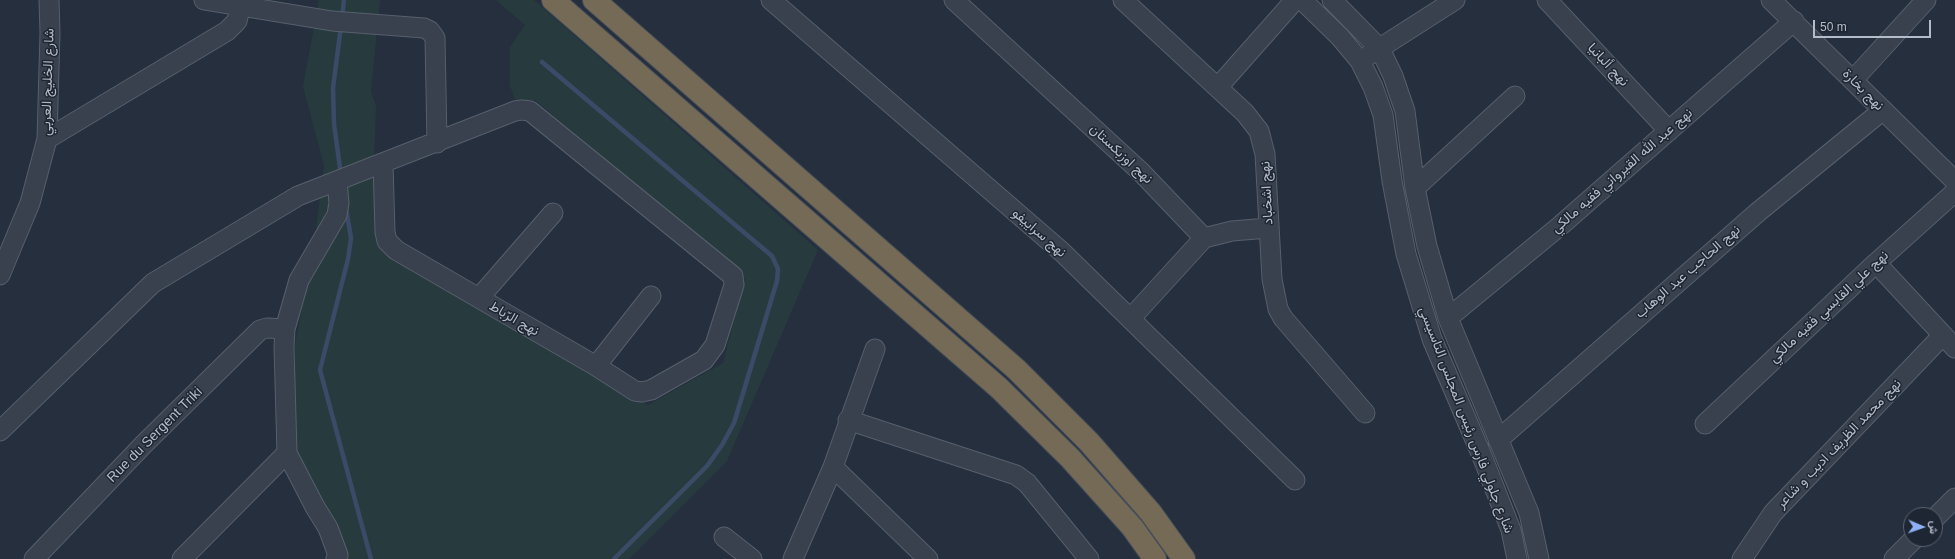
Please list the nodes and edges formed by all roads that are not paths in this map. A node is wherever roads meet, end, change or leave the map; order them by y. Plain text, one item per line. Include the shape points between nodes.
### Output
1 (49, 0) edge
2 (204, 0) edge
3 (553, 0) edge
4 (594, 0) edge
5 (770, 0) edge
6 (954, 0) edge
7 (1123, 0) edge
8 (1295, 0) edge
9 (1302, 0) edge
10 (1332, 0) edge
11 (1455, 0) edge
12 (1547, 0) edge
13 (1771, 0) edge
14 (1926, 0) edge
15 (241, 4) edge
16 (1794, 21) junction
17 (1380, 48) junction
18 (1360, 62) junction
19 (1852, 80) junction
20 (1218, 87) junction
21 (1515, 96) dead end
22 (1883, 110) junction
23 (1669, 131) junction
24 (48, 139) junction
25 (437, 143) junction
26 (383, 163) junction
27 (337, 181) junction
28 (1955, 181) edge
29 (1415, 188) junction
30 (1955, 192) edge
31 (553, 213) dead end
32 (1268, 228) junction
33 (1204, 238) junction
34 (1876, 263) junction
35 (0, 276) edge
36 (651, 296) dead end
37 (479, 298) junction
38 (1131, 318) junction
39 (1448, 318) junction
40 (285, 329) junction
41 (1949, 342) edge
42 (875, 349) dead end
43 (596, 366) junction
44 (1365, 413) dead end
45 (848, 420) junction
46 (1705, 424) dead end
47 (0, 430) edge
48 (1498, 440) junction
49 (287, 453) junction
50 (832, 467) junction
51 (1295, 480) dead end
52 (1955, 498) edge
53 (1943, 510) edge
54 (724, 537) dead end
55 (1906, 547) edge
56 (34, 559) edge
57 (182, 559) edge
58 (336, 559) edge
59 (752, 559) edge
60 (793, 559) edge
61 (928, 559) edge
62 (1089, 559) edge
63 (1155, 559) edge
64 (1184, 559) edge
65 (1517, 559) edge
66 (1539, 559) edge
67 (1742, 559) edge
68 (1894, 559) edge

1 - 24 street, شارع الخليج العربي
2 - 15 street
3 - 63 highway via 999,388 1070,458 1132,527
4 - 64 highway via 1016,369 1089,442 1151,513
5 - 38 street, نهج سراييفو via 1062,252
6 - 33 street, نهج اوزبكستان via 1141,172
7 - 20 street, نهج اشخباد
8 - 20 street
9 - 18 street, شارع جلولي فارس رئيس المجلس التاسيسي via 1340,37
10 - 17 street, شارع جلولي فارس رئيس المجلس التاسيسي
11 - 17 street
12 - 23 street, نهج ألبانيا
13 - 16 street, نهج بخارة
14 - 19 street
15 - 24 street via 237,21 227,31
15 - 25 street via 332,21 430,30 435,38
16 - 19 street, نهج بخارة
16 - 23 street, نهج عبد الله القيرواني فقيه مالكي
17 - 18 street
17 - 29 street, شارع جلولي فارس رئيس المجلس التاسيسي via 1405,110
18 - 65 street, شارع جلولي فارس رئيس المجلس التاسيسي via 1383,115 1406,254 1432,339 1511,530
19 - 22 street, نهج بخارة
20 - 32 street, نهج اشخباد via 1245,113 1259,131 1265,154
21 - 29 street
22 - 28 street, نهج بخارة
22 - 48 street, نهج الحاجب عبد الوهاب via 1746,222
23 - 39 street, نهج عبد الله القيرواني فقيه مالكي
24 - 35 street, شارع الخليج العربي via 30,203
25 - 26 street
25 - 43 street, نهج الرّباط via 515,111 530,111 733,276 734,285 715,345 704,360 651,390 642,392 635,391
26 - 27 street
26 - 37 street, نهج الرّباط via 387,241 396,250
27 - 40 street via 337,215 299,280
27 - 47 street via 284,204 153,283
29 - 39 street, شارع جلولي فارس رئيس المجلس التاسيسي via 1427,246
30 - 34 street, نهج علي القابسي فقيه مالكي
31 - 37 street
32 - 33 street via 1232,231
32 - 44 street, نهج اشخباد via 1272,279 1278,309
33 - 38 street
34 - 41 street
34 - 46 street, نهج علي القابسي فقيه مالكي
36 - 43 street
37 - 43 street, نهج الرّباط
38 - 51 street, نهج سراييفو
39 - 48 street, شارع جلولي فارس رئيس المجلس التاسيسي
40 - 49 street
40 - 56 street, Rue du Sergent Triki via 260,330 144,444
41 - 67 street, نهج محمد الظريف اديب و شاعر via 1773,513
42 - 45 street
45 - 50 street
45 - 62 street via 1016,475 1027,483
48 - 66 street, شارع جلولي فارس رئيس المجلس التاسيسي via 1529,513
49 - 57 street
49 - 58 street via 328,528 338,555
50 - 60 street
50 - 61 street
52 - 53 street
54 - 59 street
55 - 68 street

